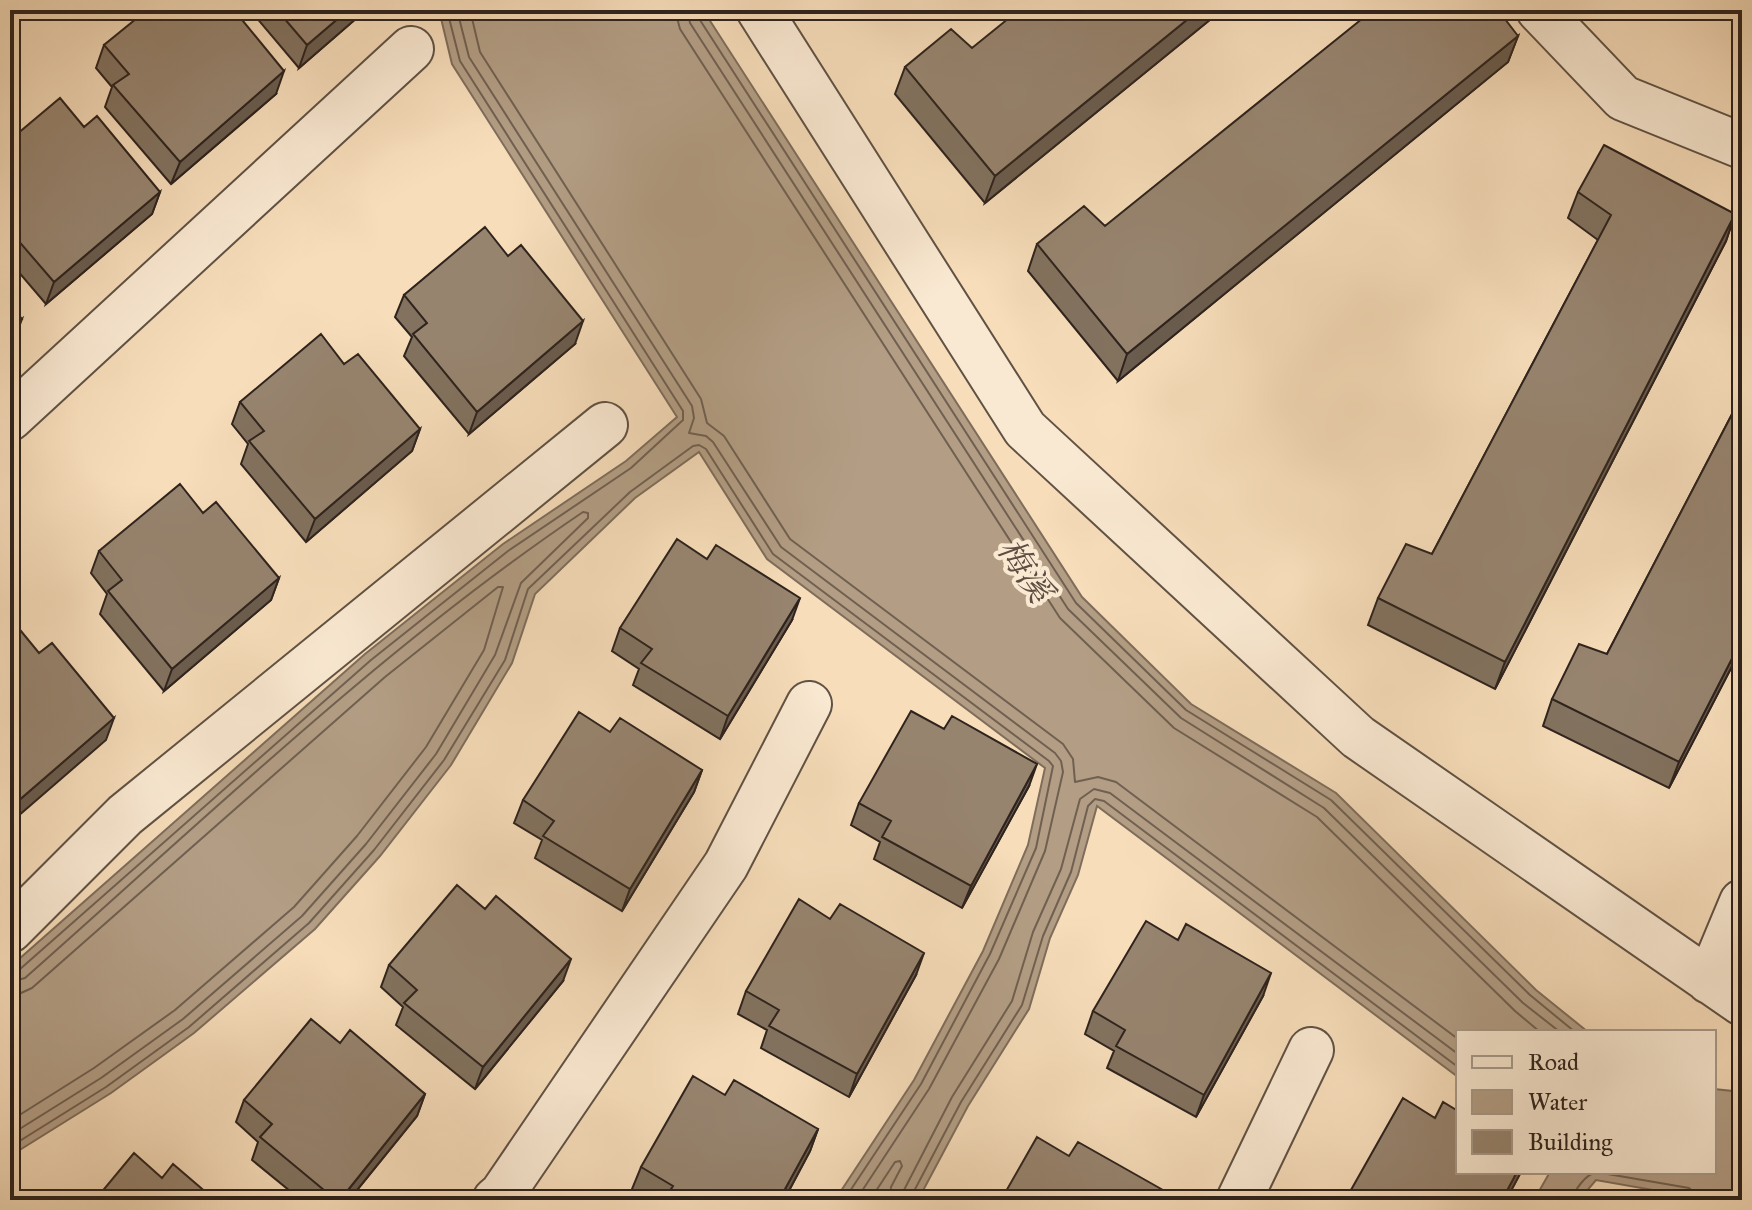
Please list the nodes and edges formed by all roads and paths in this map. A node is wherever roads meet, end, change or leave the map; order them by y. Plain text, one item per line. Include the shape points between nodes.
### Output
1 (759, 10) edge
2 (1539, 10) edge
3 (411, 49) dead end
4 (1742, 146) edge
5 (10, 418) edge
6 (605, 425) dead end
7 (809, 704) dead end
8 (1742, 902) edge
9 (10, 930) edge
10 (1726, 992) edge
11 (1311, 1050) dead end
12 (501, 1198) edge
13 (1239, 1200) edge

1 - 10 street via 1025,429 1358,737
2 - 4 street via 1623,98
3 - 5 street
6 - 9 street via 125,815
7 - 12 street via 726,865
8 - 10 street
11 - 13 street

